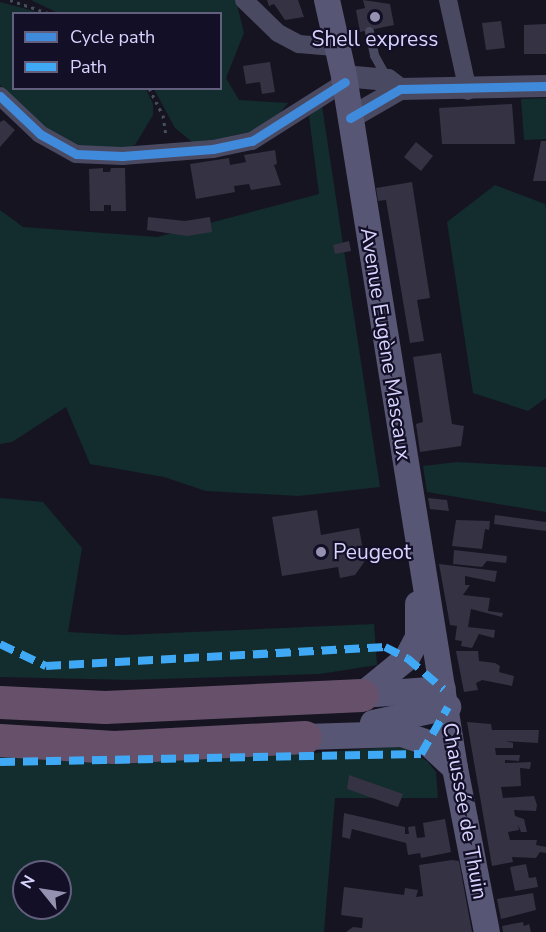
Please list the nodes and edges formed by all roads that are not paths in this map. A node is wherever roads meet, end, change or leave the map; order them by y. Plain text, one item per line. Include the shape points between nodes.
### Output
1 (244, 0) edge
2 (327, 0) edge
3 (448, 0) edge
4 (369, 31) dead end
5 (338, 47) junction
6 (344, 79) junction
7 (394, 85) junction
8 (546, 87) edge
9 (468, 90) junction
10 (0, 96) edge
11 (350, 118) junction
12 (418, 544) junction
13 (362, 695) junction
14 (445, 698) junction
15 (0, 702) edge
16 (305, 737) junction
17 (0, 740) edge
18 (455, 768) junction
19 (487, 932) edge

1 - 5 street via 278,33 298,44
2 - 5 main road, Avenue Eugène Mascaux
3 - 9 street
4 - 7 lane via 374,55
5 - 6 main road, Avenue Eugène Mascaux
6 - 7 street
6 - 10 street via 252,141 122,156 76,154 40,134
6 - 11 main road, Avenue Eugène Mascaux
7 - 9 street
7 - 11 street
8 - 9 street
11 - 12 main road, Avenue Eugène Mascaux
12 - 13 main road via 418,637 407,658
12 - 14 main road, Avenue Eugène Mascaux
13 - 14 main road
13 - 15 highway via 105,707
14 - 16 main road
14 - 18 main road, Chaussée de Thuin
16 - 17 highway via 114,747
16 - 18 main road via 402,734 428,743
18 - 19 main road, Chaussée de Thuin

